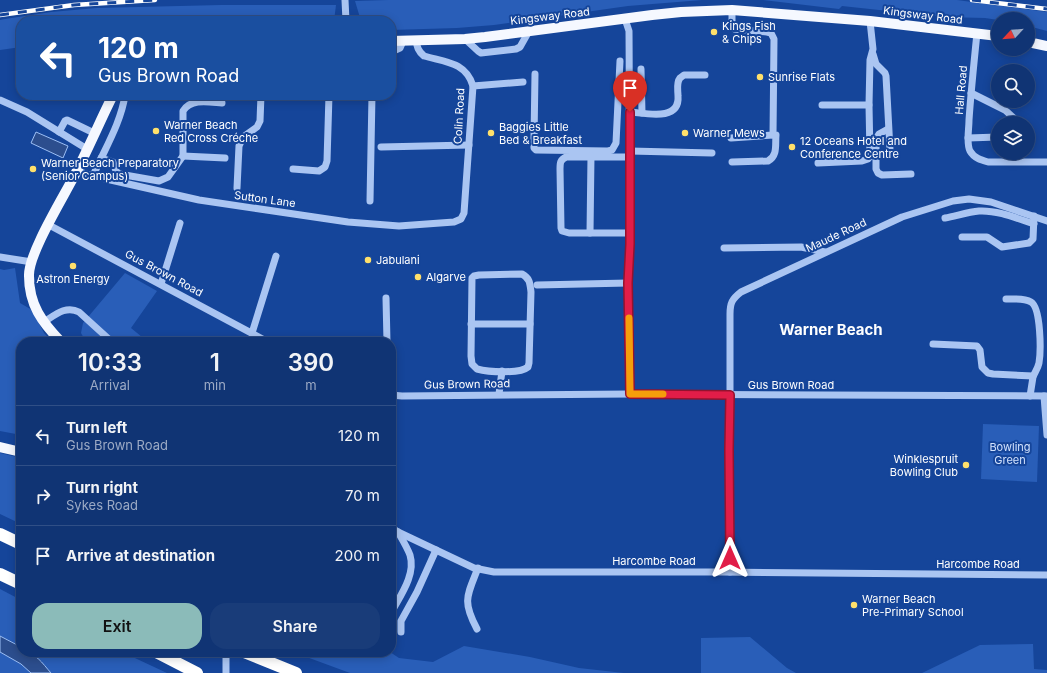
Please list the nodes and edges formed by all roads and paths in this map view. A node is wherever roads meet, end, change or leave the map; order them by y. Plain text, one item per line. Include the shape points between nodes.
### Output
1 (345, 0) edge
2 (732, 10) junction
3 (346, 16) edge
4 (625, 19) junction
5 (870, 21) junction
6 (529, 31) junction
7 (977, 34) junction
8 (991, 35) edge
9 (465, 39) junction
10 (416, 40) junction
11 (396, 41) edge
12 (403, 41) junction
13 (1035, 43) edge
14 (1047, 46) edge
15 (873, 49) junction
16 (396, 51) edge
17 (620, 62) dead end
18 (642, 69) dead end
19 (535, 74) dead end
20 (705, 75) dead end
21 (523, 82) dead end
22 (473, 86) junction
23 (971, 93) junction
24 (0, 100) edge
25 (110, 100) edge
26 (124, 100) edge
27 (261, 100) edge
28 (328, 100) edge
29 (372, 100) edge
30 (222, 103) dead end
31 (822, 105) dead end
32 (869, 105) junction
33 (630, 112) junction
34 (642, 112) junction
35 (1011, 116) edge
36 (630, 122) junction
37 (617, 123) junction
38 (888, 129) junction
39 (59, 132) junction
40 (94, 133) junction
41 (773, 135) junction
42 (991, 137) edge
43 (731, 138) dead end
44 (968, 138) junction
45 (469, 145) junction
46 (381, 147) dead end
47 (87, 149) junction
48 (890, 150) dead end
49 (712, 153) dead end
50 (630, 154) junction
51 (183, 156) junction
52 (591, 156) junction
53 (101, 158) junction
54 (225, 158) dead end
55 (732, 162) dead end
56 (1047, 162) edge
57 (818, 163) dead end
58 (292, 169) dead end
59 (77, 171) junction
60 (912, 174) dead end
61 (93, 176) junction
62 (237, 188) dead end
63 (370, 202) dead end
64 (945, 218) dead end
65 (1034, 220) junction
66 (1047, 221) edge
67 (454, 222) joint
68 (180, 223) dead end
69 (49, 225) junction
70 (590, 233) junction
71 (630, 233) junction
72 (962, 237) dead end
73 (724, 248) dead end
74 (825, 252) junction
75 (276, 256) dead end
76 (0, 257) edge
77 (32, 262) junction
78 (628, 283) junction
79 (161, 284) junction
80 (537, 285) dead end
81 (386, 298) dead end
82 (1006, 299) dead end
83 (44, 322) junction
84 (471, 324) junction
85 (530, 324) junction
86 (252, 333) junction
87 (57, 337) edge
88 (107, 337) edge
89 (259, 337) edge
90 (387, 337) edge
91 (933, 344) dead end
92 (502, 371) junction
93 (1034, 376) junction
94 (499, 394) junction
95 (630, 394) junction
96 (396, 395) edge
97 (730, 395) junction
98 (1030, 396) junction
99 (1046, 396) edge
100 (1047, 435) edge
101 (0, 447) edge
102 (16, 451) edge
103 (398, 532) joint
104 (0, 534) edge
105 (16, 542) edge
106 (436, 550) junction
107 (478, 568) junction
108 (730, 572) junction
109 (0, 574) edge
110 (1047, 575) edge
111 (16, 582) edge
112 (396, 603) edge
113 (477, 629) dead end
114 (401, 632) dead end
115 (166, 657) edge
116 (226, 657) edge
117 (256, 657) edge
118 (197, 673) edge
119 (226, 673) edge
120 (296, 673) edge

1 - 3 street
2 - 4 main road, Kingsway Road via 681,12
2 - 5 main road, Kingsway Road
2 - 41 street via 734,29 771,33 774,39
4 - 6 main road, Kingsway Road
4 - 33 street via 629,31
5 - 7 main road, Kingsway Road
5 - 15 street
6 - 9 main road, Kingsway Road
6 - 9 street via 520,47 511,50 481,53
7 - 8 main road, Kingsway Road
7 - 23 street, Hall Road
9 - 10 main road, Kingsway Road
10 - 12 main road, Kingsway Road
10 - 22 street, Colin Road via 417,47 424,56 459,66 467,72
11 - 12 main road, Kingsway Road
12 - 16 street
13 - 14 main road
15 - 32 street via 870,60
15 - 38 street via 876,64 886,76
17 - 37 street
18 - 34 street
19 - 37 street via 536,150 612,150 616,143
20 - 34 street via 684,75 680,78 679,100 672,112
21 - 22 street
22 - 45 street, Colin Road
23 - 35 street via 1005,110
23 - 44 street, Hall Road
24 - 39 street via 27,112
25 - 40 main road
26 - 53 street
27 - 62 street via 260,122 243,137 239,146
28 - 58 street via 325,167 319,171
29 - 63 street
30 - 51 street via 199,102 186,106 183,111
31 - 32 street
32 - 57 street via 868,159
33 - 34 street
33 - 36 street
36 - 37 street
36 - 50 street
38 - 48 street
38 - 60 street via 876,139 878,173
39 - 40 street via 67,120
39 - 47 street
40 - 47 main road
41 - 43 street
41 - 55 street via 776,135 775,153 771,160
42 - 44 street
44 - 56 street, Hall Road via 969,149 974,157 980,160
45 - 46 street
45 - 67 street, Colin Road via 464,213 461,219
47 - 59 main road
49 - 50 street
50 - 52 street
50 - 71 street
51 - 53 street via 168,177 159,181 119,174 113,162
51 - 54 street
52 - 70 street
52 - 70 street via 566,157 560,162 562,231 569,234
53 - 61 street
59 - 61 street, Sutton Lane
59 - 69 main road
61 - 67 street, Sutton Lane via 199,200 348,222 399,226
64 - 65 street via 989,211
65 - 66 street, Maude Road
65 - 72 street via 1033,239 1029,243 1002,247 987,236
65 - 74 street, Maude Road via 991,202 962,199 902,217
68 - 79 street
69 - 77 main road
69 - 79 street, Gus Brown Road
70 - 71 street
71 - 78 street
73 - 74 street via 801,247
74 - 97 street, Maude Road via 734,297 730,304
75 - 86 street
76 - 77 street
77 - 83 main road via 28,274 30,297
78 - 80 street
78 - 95 street
79 - 86 street, Gus Brown Road
81 - 90 street
82 - 93 street via 1026,300 1032,302 1036,308 1039,363
83 - 87 main road
83 - 88 street via 63,310 75,309
84 - 85 street
84 - 85 street via 471,283 472,278 479,274 522,274 528,278
84 - 92 street via 471,356 474,367
85 - 92 street via 528,367 522,371
86 - 89 street, Gus Brown Road
91 - 93 street via 977,346 982,367 988,373
92 - 94 street
93 - 98 street
94 - 95 street, Gus Brown Road
94 - 96 street, Gus Brown Road
95 - 97 street, Gus Brown Road
97 - 98 street, Gus Brown Road
97 - 108 street, Maude Road
98 - 99 street, Gus Brown Road
99 - 100 street
101 - 102 main road
103 - 106 street, Harcombe Road
103 - 112 street via 410,554 411,574
104 - 105 highway
106 - 107 street, Harcombe Road
106 - 114 street via 401,621
107 - 108 street, Harcombe Road via 494,572
107 - 113 street via 466,601 470,618
108 - 110 street, Harcombe Road
109 - 111 highway
115 - 118 highway
116 - 119 street
117 - 120 highway

